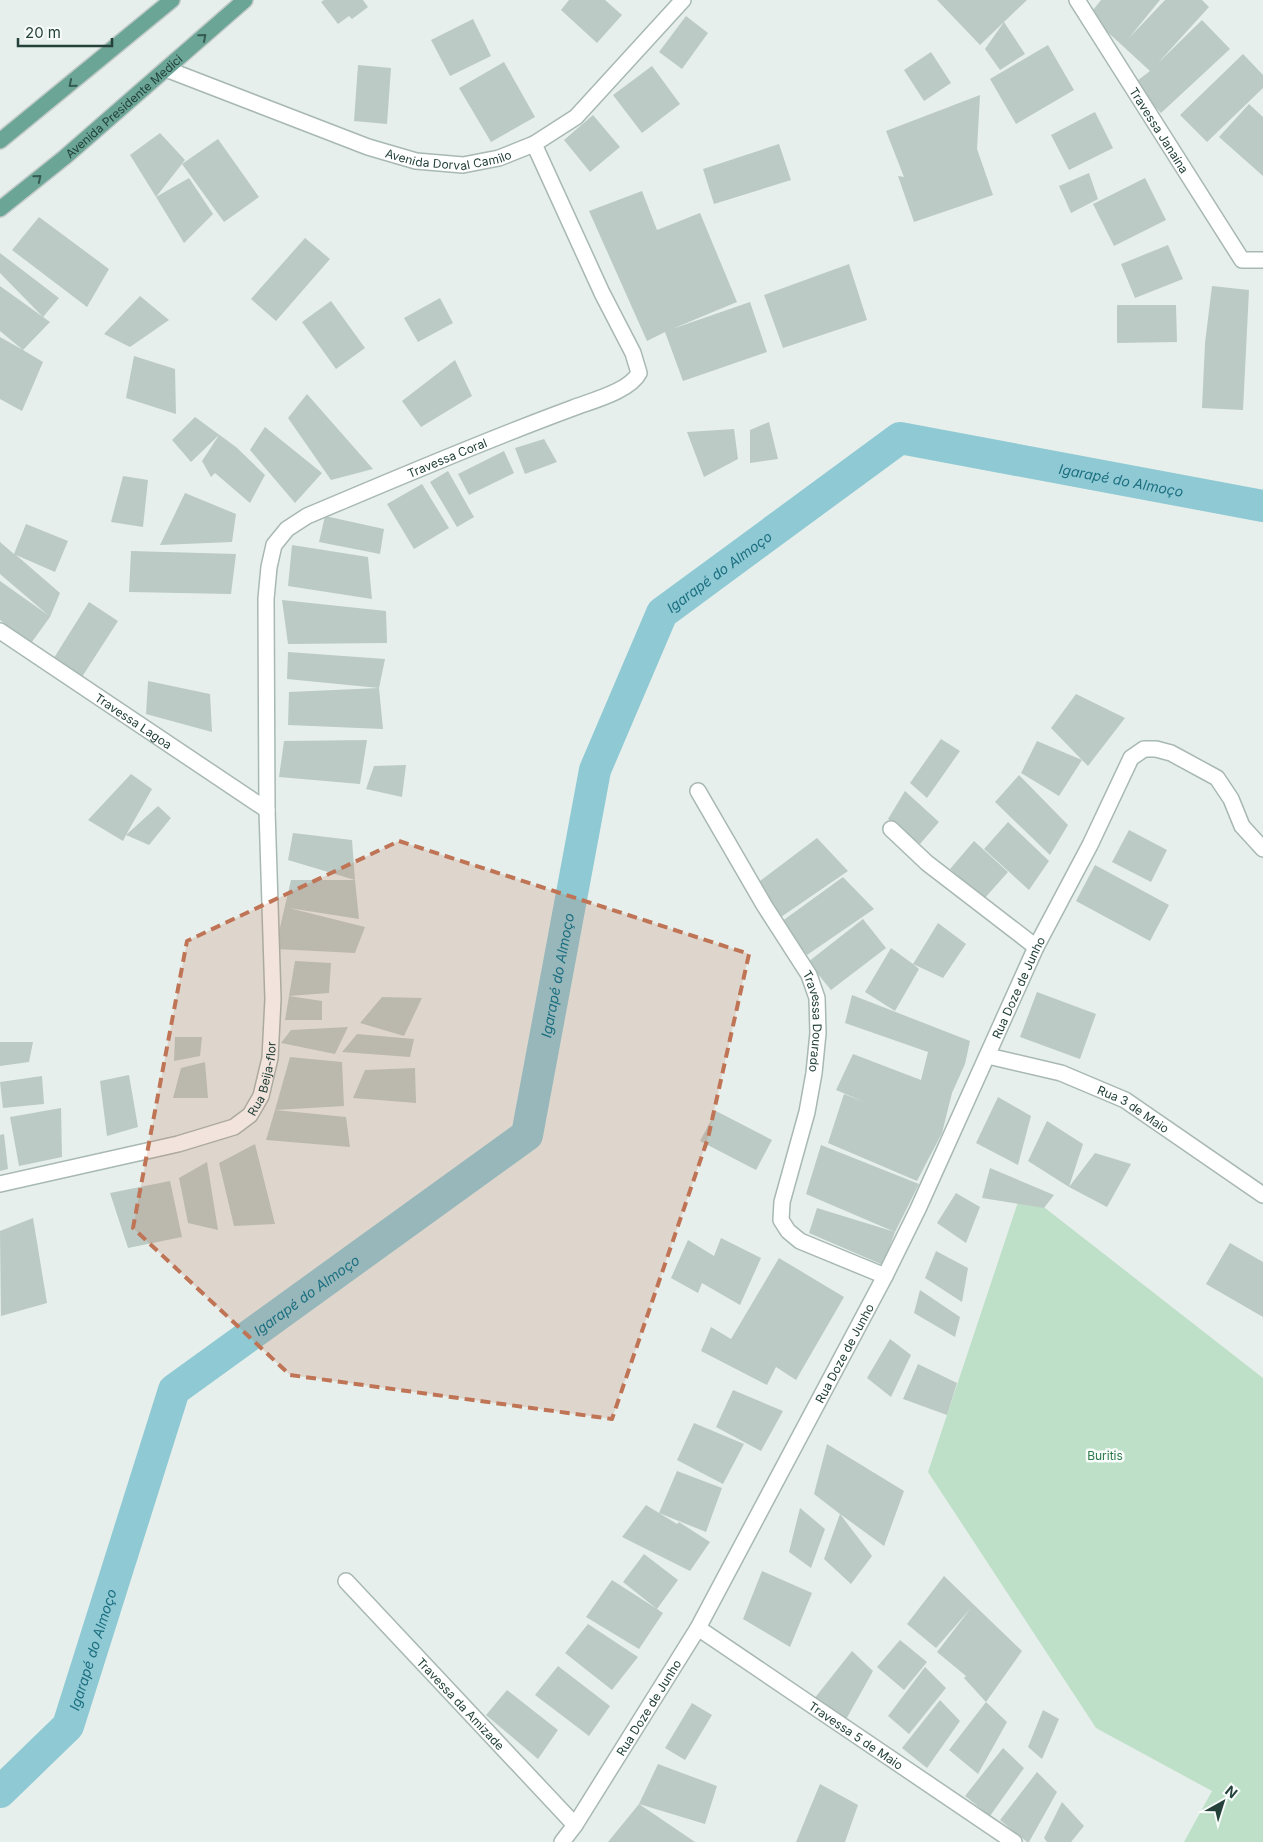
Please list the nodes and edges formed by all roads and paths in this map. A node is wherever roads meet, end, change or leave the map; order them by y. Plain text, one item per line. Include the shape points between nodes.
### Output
1 (172, 0) edge
2 (245, 0) edge
3 (684, 0) edge
4 (1078, 0) edge
5 (166, 69) junction
6 (0, 141) edge
7 (534, 144) junction
8 (0, 209) edge
9 (1263, 260) edge
10 (0, 631) edge
11 (698, 791) dead end
12 (267, 810) junction
13 (891, 829) dead end
14 (1263, 849) edge
15 (1036, 946) junction
16 (988, 1056) junction
17 (0, 1184) edge
18 (1263, 1195) edge
19 (885, 1276) junction
20 (346, 1581) dead end
21 (698, 1628) junction
22 (576, 1826) junction
23 (562, 1842) edge
24 (1014, 1842) edge

1 -> 6 main road
5 -> 2 main road, Avenida Presidente Medici
3 - 7 street, Avenida Dorval Camilo via 576,117
4 - 9 street, Travessa Janaína via 1242,260
5 - 7 street, Avenida Dorval Camilo via 368,147 416,161 463,166 499,158
8 -> 5 main road, Avenida Presidente Medici
7 - 12 street, Travessa Coral via 633,353 638,373 635,382 496,436 307,516 288,529 274,545 266,599
10 - 12 street, Travessa Lagoa
11 - 19 street, Travessa Dourado via 809,975 817,998 814,1073 807,1112 782,1202 781,1220 800,1241
12 - 17 street, Rua Beija-flor via 273,990 270,1058 261,1096 250,1115 234,1127 202,1137
13 - 15 street via 926,863
14 - 15 street, Rua Doze de Junho via 1242,826 1231,799 1217,778 1171,753 1144,749 1124,769 1090,845
15 - 16 street, Rua Doze de Junho
16 - 18 street, Rua 3 de Maio via 1061,1073 1125,1100
16 - 19 street, Rua Doze de Junho
19 - 21 street, Rua Doze de Junho
20 - 22 street, Travessa da Amizade
21 - 22 street, Rua Doze de Junho
21 - 24 street, Travessa 5 de Maio
22 - 23 street, Rua Doze de Junho

